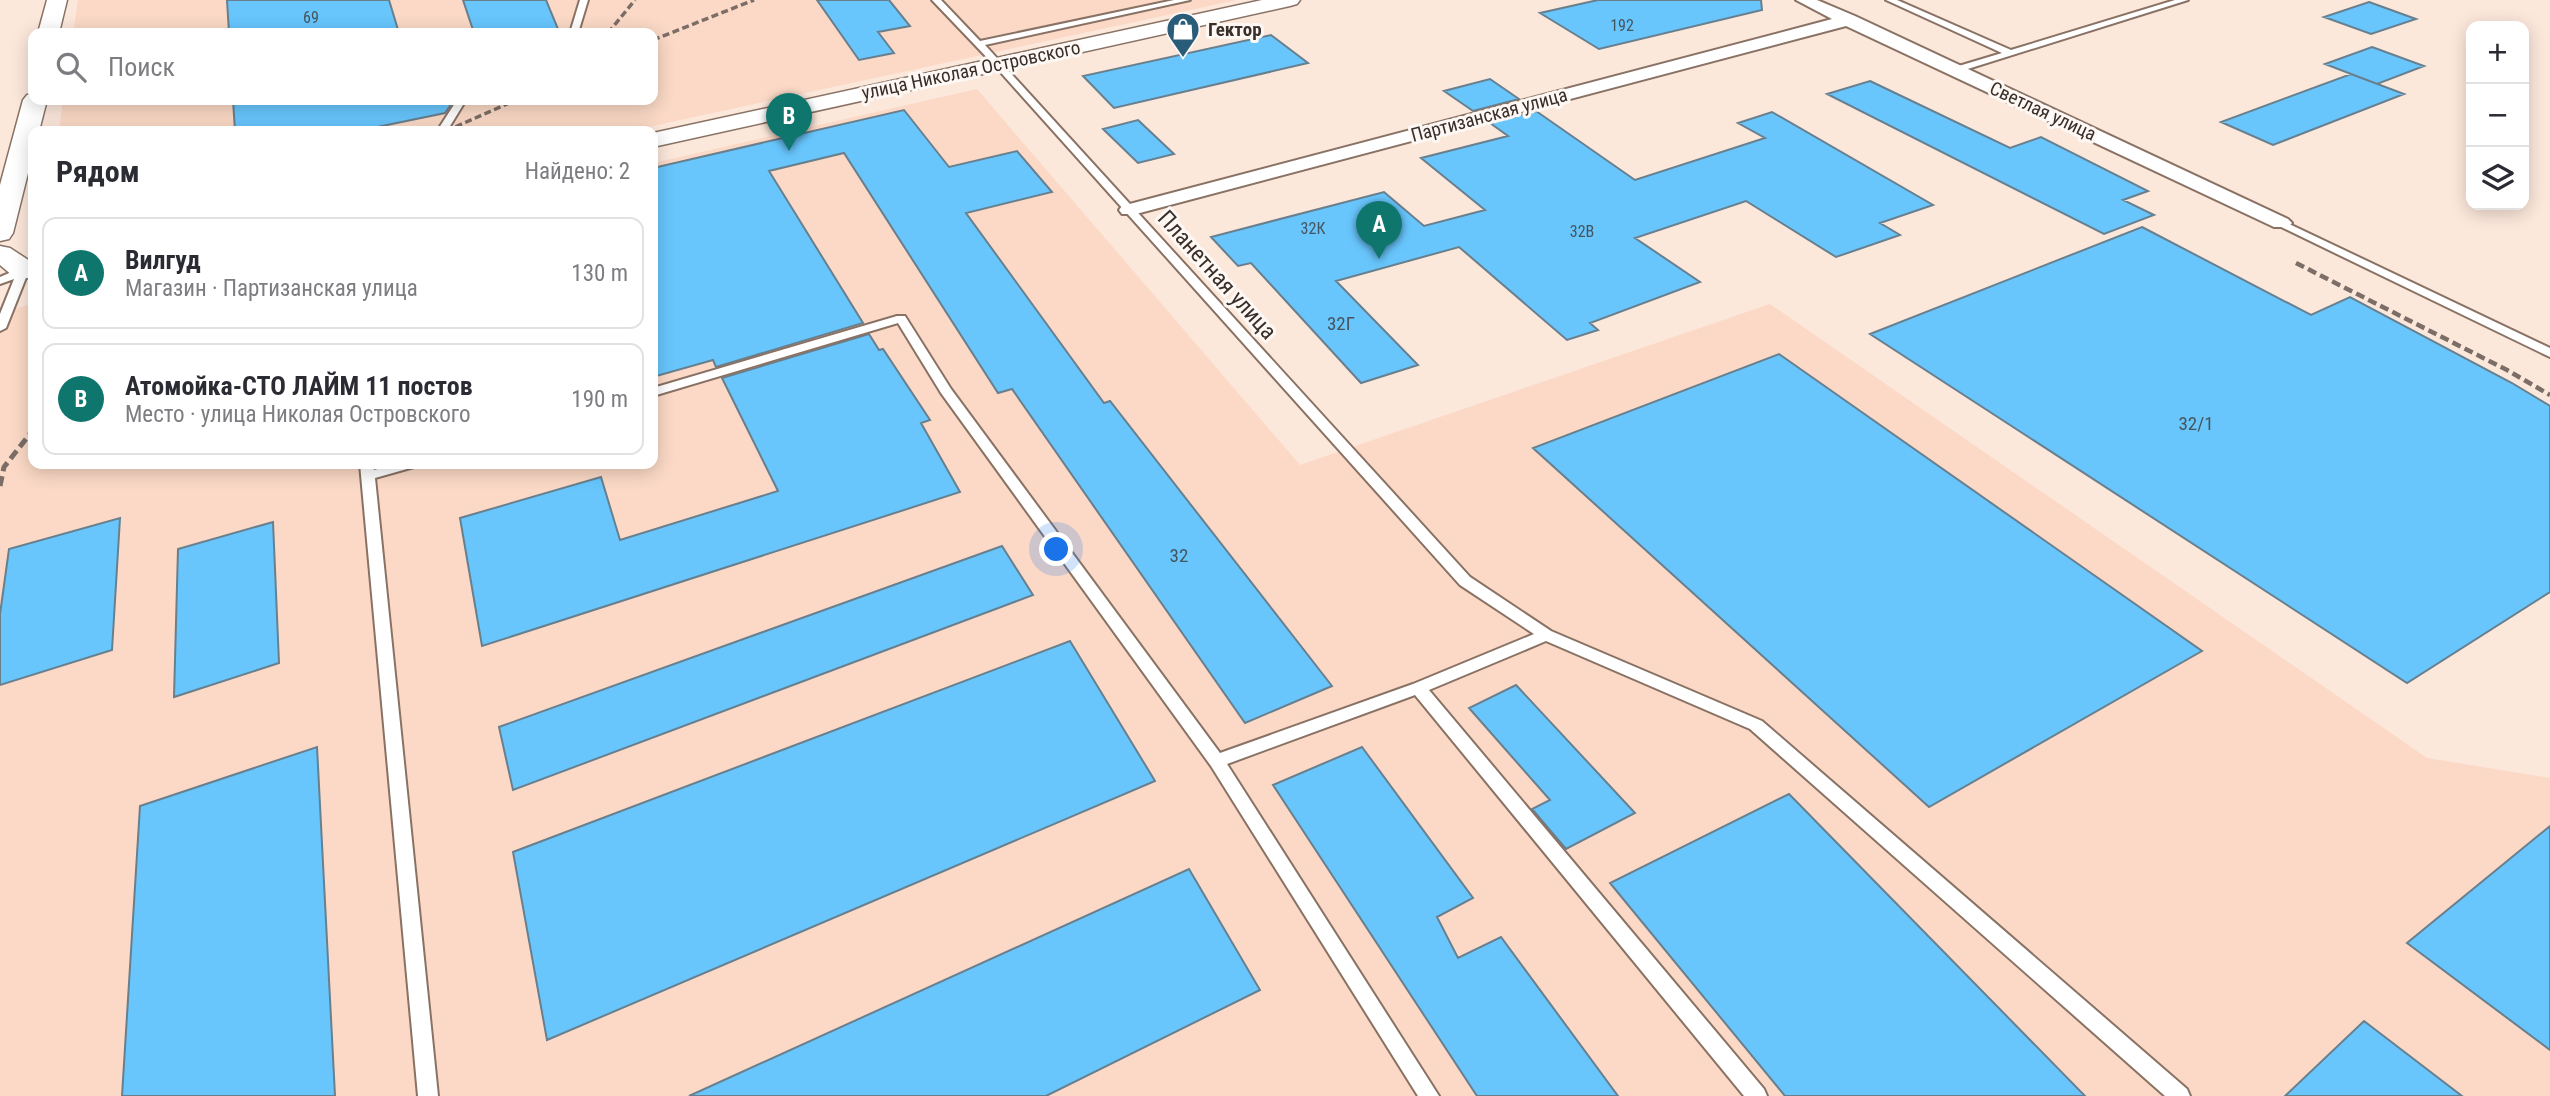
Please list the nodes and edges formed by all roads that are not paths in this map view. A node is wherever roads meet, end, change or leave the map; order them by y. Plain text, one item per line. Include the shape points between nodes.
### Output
1 (57, 0) edge
2 (584, 0) edge
3 (936, 0) edge
4 (1186, 0) edge
5 (1290, 0) edge
6 (1804, 0) edge
7 (1891, 0) edge
8 (2184, 0) edge
9 (1849, 20) junction
10 (50, 28) edge
11 (576, 28) edge
12 (978, 44) junction
13 (2010, 53) junction
14 (998, 64) junction
15 (1955, 70) junction
16 (33, 105) edge
17 (458, 105) edge
18 (445, 126) edge
19 (25, 133) junction
20 (0, 138) edge
21 (658, 139) edge
22 (1129, 209) junction
23 (2281, 223) joint
24 (0, 233) edge
25 (0, 254) edge
26 (19, 274) edge
27 (0, 328) edge
28 (2550, 353) edge
29 (658, 391) edge
30 (367, 470) edge
31 (1546, 635) junction
32 (1418, 688) junction
33 (1217, 761) junction
34 (428, 1096) edge
35 (1429, 1096) edge
36 (1757, 1096) edge
37 (2180, 1096) edge

1 - 10 street
2 - 11 lane
3 - 12 lane, Планетная улица
4 - 12 lane
5 - 14 street, улица Николая Островского
6 - 9 street, Светлая улица
7 - 13 lane
8 - 13 lane
9 - 15 street, Светлая улица
9 - 22 street, Партизанская улица
12 - 14 lane, Планетная улица
13 - 15 lane
14 - 21 street, улица Николая Островского
14 - 22 lane, Планетная улица
15 - 23 street, Светлая улица
16 - 19 street
17 - 18 lane
19 - 20 street
19 - 24 street
22 - 31 lane, Планетная улица via 1465,581
23 - 28 lane
25 - 26 street via 17,264
26 - 27 lane
29 - 33 lane via 901,318 945,390
30 - 34 lane
31 - 32 lane
31 - 37 lane, Планетная улица via 1756,725
32 - 33 lane
32 - 36 lane
33 - 35 lane

